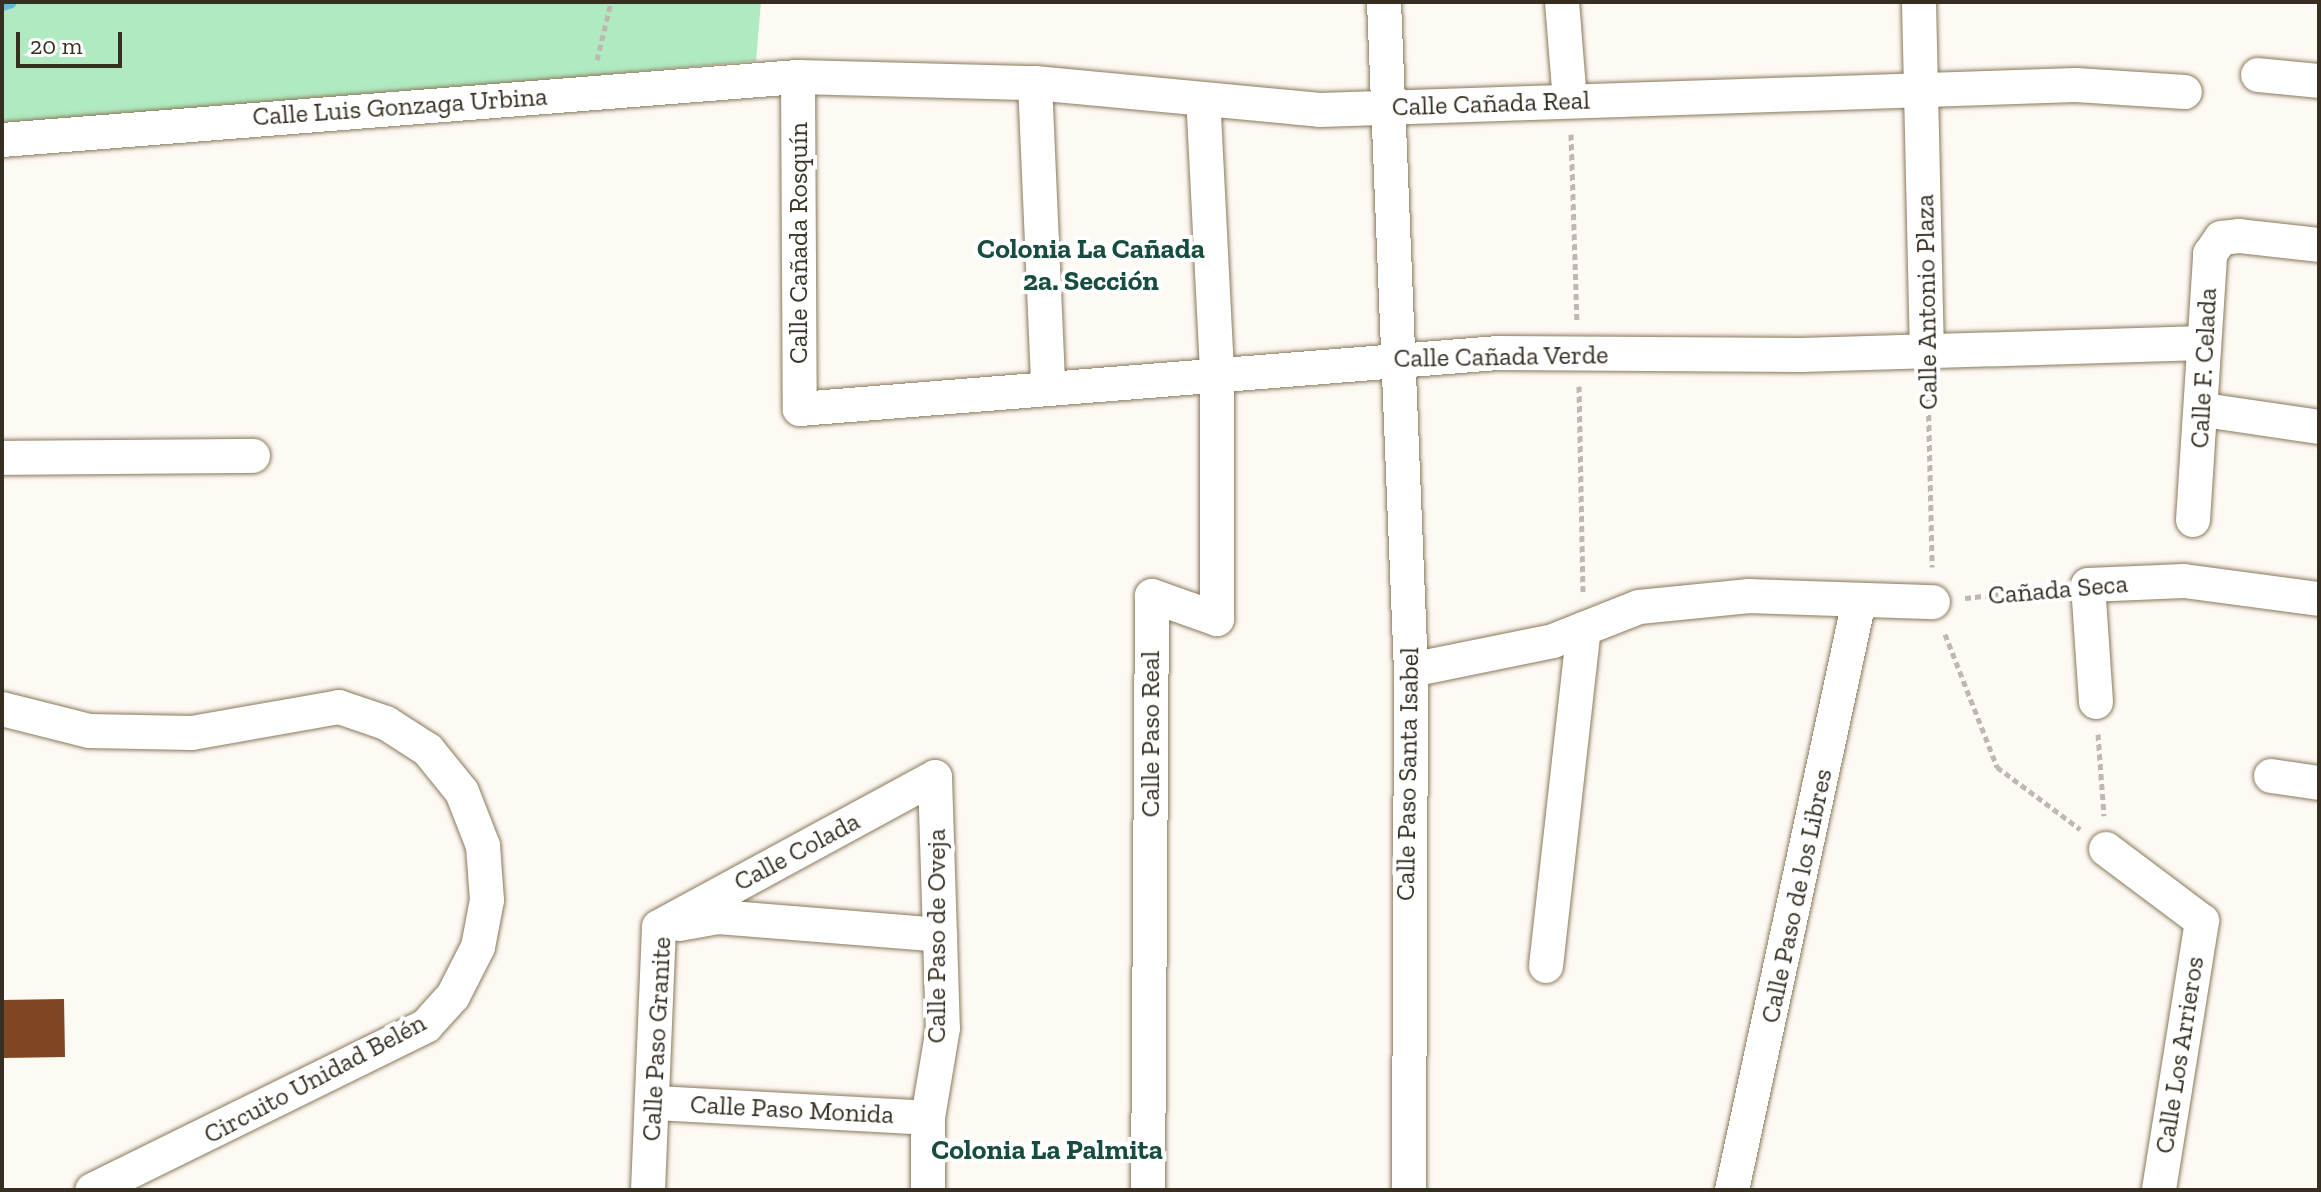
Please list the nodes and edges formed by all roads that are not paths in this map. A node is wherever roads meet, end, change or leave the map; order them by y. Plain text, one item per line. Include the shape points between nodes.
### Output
1 (1384, 2) edge
2 (1562, 2) edge
3 (1919, 2) edge
4 (2258, 75) dead end
5 (798, 77) junction
6 (2319, 81) edge
7 (1035, 83) junction
8 (1923, 91) junction
9 (2185, 92) dead end
10 (1203, 99) junction
11 (1570, 101) junction
12 (1384, 108) junction
13 (2, 140) edge
14 (2319, 245) edge
15 (2204, 343) junction
16 (1927, 353) junction
17 (1401, 358) junction
18 (1217, 371) junction
19 (1048, 386) junction
20 (800, 409) joint
21 (2204, 410) junction
22 (2319, 427) edge
23 (253, 456) dead end
24 (2, 458) edge
25 (2193, 520) dead end
26 (2319, 599) edge
27 (1859, 601) junction
28 (1933, 602) road end
29 (1584, 629) junction
30 (1411, 670) junction
31 (2096, 702) road end
32 (2, 709) edge
33 (2271, 776) dead end
34 (935, 777) joint
35 (2319, 783) edge
36 (2106, 849) road end
37 (659, 927) junction
38 (940, 935) junction
39 (1546, 966) dead end
40 (655, 1103) junction
41 (928, 1118) junction
42 (92, 1190) edge
43 (648, 1190) edge
44 (928, 1190) edge
45 (1148, 1190) edge
46 (1409, 1190) edge
47 (1732, 1190) edge
48 (2159, 1190) edge

1 - 12 street, Calle Paso Santa Isabel
2 - 11 street
3 - 8 street, Calle Antonio Plaza
4 - 6 street
5 - 7 street, Calle Cañada Real
5 - 13 street, Calle Luis Gonzaga Urbina
5 - 20 street, Calle Cañada Rosquín
7 - 10 street, Calle Cañada Real
7 - 19 street
8 - 9 street, Calle Cañada Real via 2076,85
8 - 11 street, Calle Cañada Real
8 - 16 street, Calle Antonio Plaza
10 - 12 street, Calle Cañada Real
10 - 18 street
11 - 12 street, Calle Cañada Real
12 - 17 street, Calle Paso Santa Isabel
14 - 15 street, Calle F. Celada via 2221,238 2210,254
15 - 16 street, Calle Cañada Verde
15 - 21 street, Calle F. Celada
16 - 17 street, Calle Cañada Verde
17 - 18 street, Calle Cañada Verde
17 - 30 street, Calle Paso Santa Isabel
18 - 19 street, Calle Cañada Verde
18 - 45 street, Calle Paso Real via 1217,619 1152,596
19 - 20 street, Calle Cañada Verde
21 - 22 street
21 - 25 street, Calle F. Celada
23 - 24 street
26 - 31 street, Cañada Seca via 2184,581 2088,585
27 - 28 street
27 - 29 street via 1749,596 1639,607
27 - 47 street, Calle Paso de los Libres
29 - 30 street
29 - 39 street
30 - 46 street, Calle Paso Santa Isabel
32 - 42 street, Circuito Unidad Belén via 89,731 192,733 339,707 386,723 428,750 462,792 483,846 487,900 478,947 453,996 426,1026
33 - 35 street
34 - 37 street, Calle Colada
34 - 38 street, Calle Paso de Oveja
36 - 48 street, Calle Los Arrieros via 2202,921
37 - 38 street, Calle Paso Granite via 718,917
37 - 40 street, Calle Paso Granite
38 - 41 street, Calle Paso de Oveja via 943,1028
40 - 41 street, Calle Paso Monida
40 - 43 street, Calle Paso Granite
41 - 44 street, Calle Paso de Oveja

